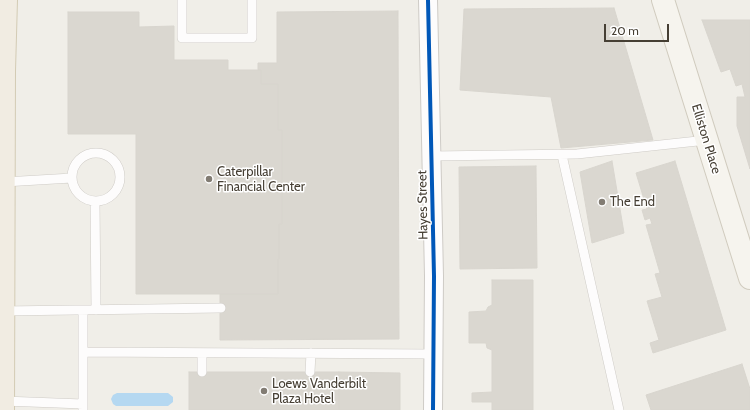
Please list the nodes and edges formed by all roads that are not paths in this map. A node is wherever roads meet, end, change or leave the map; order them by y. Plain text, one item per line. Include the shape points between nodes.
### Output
1 (6, 0) edge
2 (182, 0) edge
3 (252, 0) edge
4 (428, 0) edge
5 (663, 0) edge
6 (2, 71) edge
7 (707, 140) junction
8 (562, 154) junction
9 (432, 156) junction
10 (72, 178) junction
11 (4, 182) junction
12 (95, 201) junction
13 (750, 278) edge
14 (221, 308) dead end
15 (82, 310) junction
16 (96, 310) junction
17 (3, 311) junction
18 (83, 352) junction
19 (202, 353) junction
20 (311, 353) junction
21 (433, 354) junction
22 (202, 372) dead end
23 (310, 372) dead end
24 (2, 397) edge
25 (83, 407) edge
26 (433, 410) edge
27 (619, 410) edge

1 - 6 main road
2 - 3 lane via 182,38 252,38
4 - 9 street, Hayes Street
5 - 7 main road, Elliston Place
6 - 11 main road
7 - 8 lane
7 - 13 main road, Elliston Place
8 - 9 lane
8 - 27 lane
9 - 21 street, Hayes Street
10 - 11 lane
10 - 12 lane via 75,190 84,198
10 - 12 lane via 77,163 88,155 100,154 108,156 113,161 120,175 116,190 106,198
11 - 17 main road
12 - 16 lane
14 - 16 lane
15 - 16 lane
15 - 17 lane
15 - 18 lane
17 - 24 main road
18 - 19 lane
18 - 25 lane
19 - 20 lane
19 - 22 lane
20 - 21 lane
20 - 23 lane
21 - 26 street, Hayes Street
24 - 25 lane

